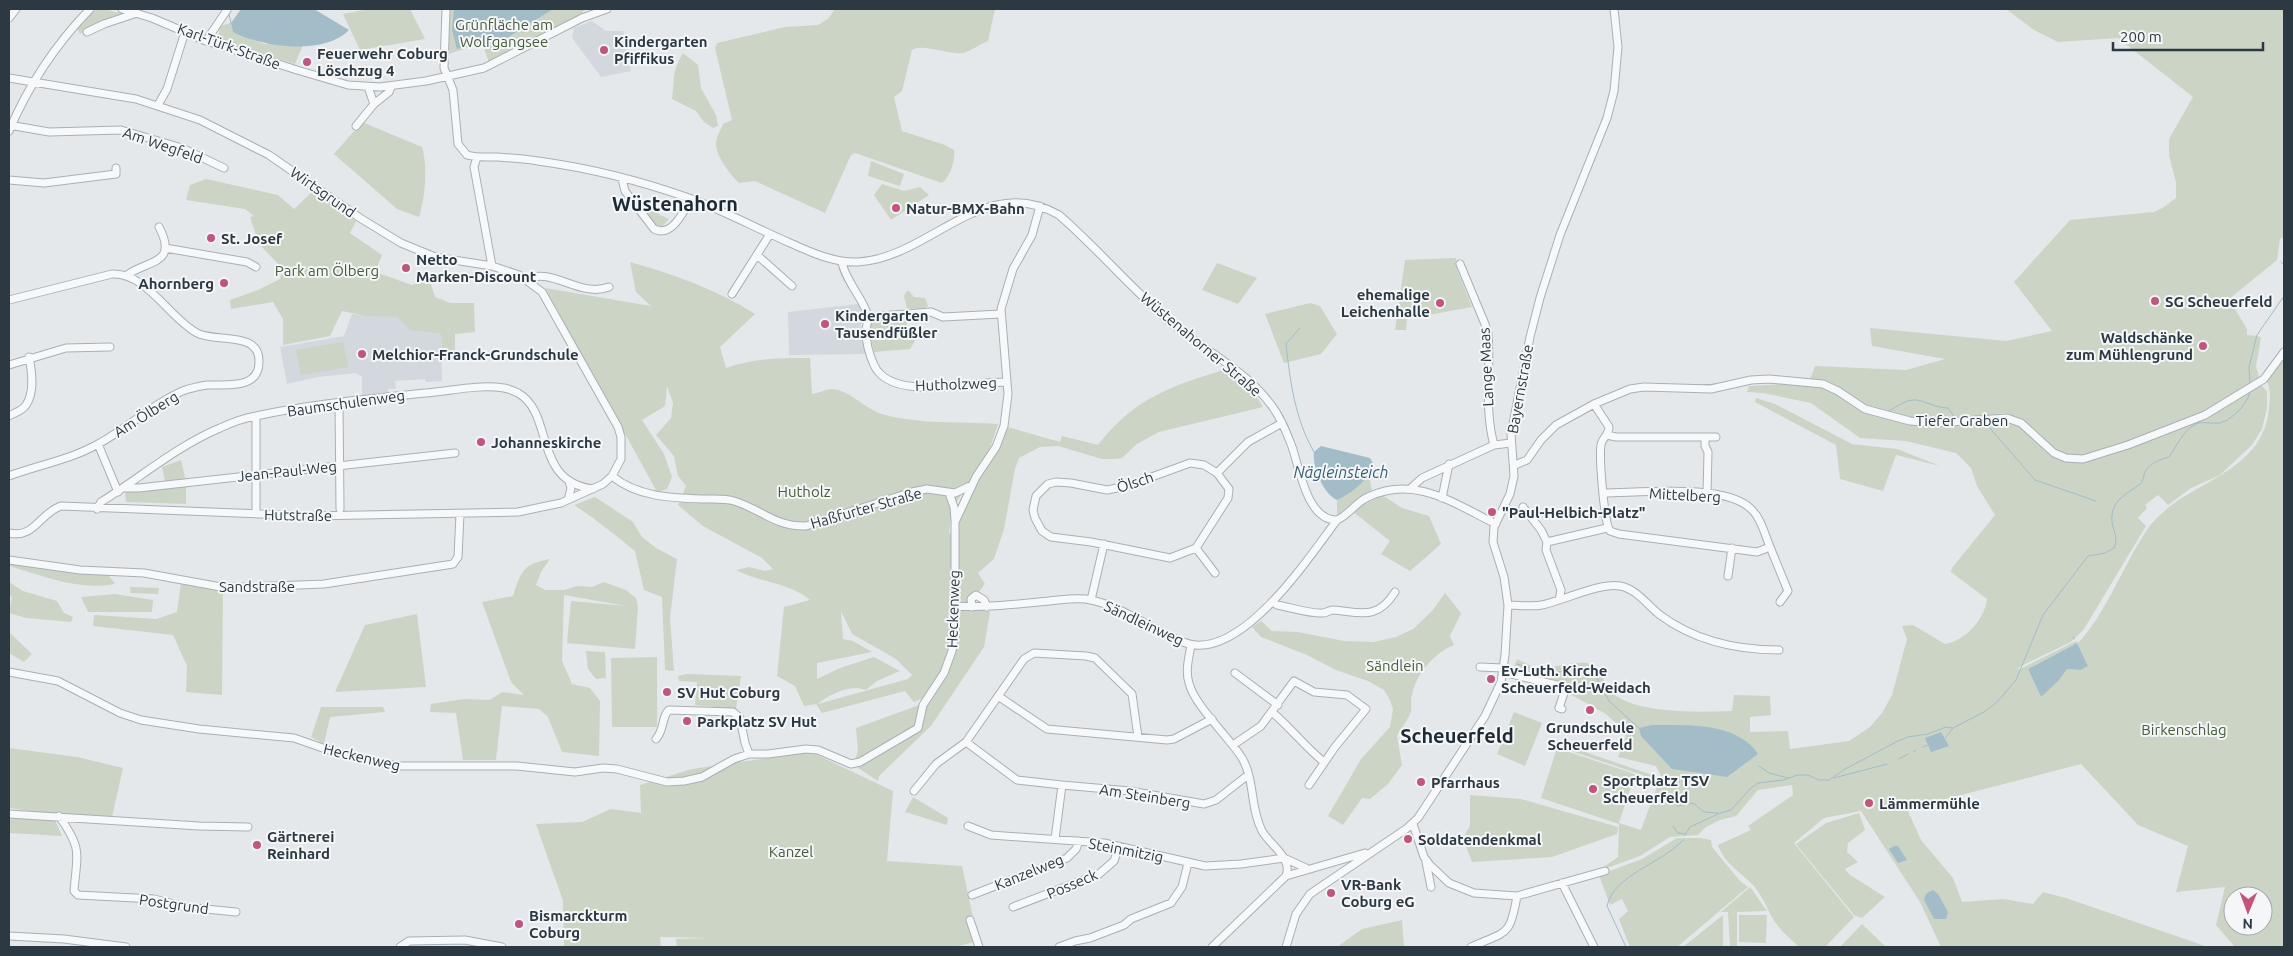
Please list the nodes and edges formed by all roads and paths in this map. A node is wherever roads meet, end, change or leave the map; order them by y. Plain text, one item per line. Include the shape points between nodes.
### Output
1 (16, 9) edge
2 (90, 9) edge
3 (122, 9) edge
4 (446, 9) edge
5 (605, 9) edge
6 (1614, 9) edge
7 (227, 10) dead end
8 (137, 13) junction
9 (9, 18) edge
10 (87, 32) dead end
11 (185, 32) junction
12 (206, 40) junction
13 (447, 77) junction
14 (9, 78) edge
15 (33, 82) junction
16 (368, 87) junction
17 (391, 87) junction
18 (374, 104) junction
19 (158, 106) junction
20 (356, 126) dead end
21 (10, 127) edge
22 (477, 157) junction
23 (116, 168) dead end
24 (224, 168) dead end
25 (622, 179) junction
26 (9, 180) edge
27 (691, 199) junction
28 (1040, 206) junction
29 (159, 227) dead end
30 (770, 234) junction
31 (165, 248) junction
32 (757, 255) junction
33 (842, 262) junction
34 (1460, 264) dead end
35 (492, 266) junction
36 (256, 267) dead end
37 (127, 275) junction
38 (528, 280) junction
39 (792, 286) dead end
40 (609, 288) dead end
41 (732, 294) dead end
42 (9, 300) edge
43 (1000, 314) junction
44 (868, 316) junction
45 (110, 348) dead end
46 (2284, 352) edge
47 (29, 357) junction
48 (9, 364) edge
49 (1007, 382) junction
50 (339, 403) junction
51 (1594, 404) junction
52 (9, 416) edge
53 (256, 416) junction
54 (1282, 423) junction
55 (1607, 435) junction
56 (1705, 437) junction
57 (1716, 437) dead end
58 (1511, 443) junction
59 (98, 444) junction
60 (1494, 445) junction
61 (453, 453) dead end
62 (1449, 464) junction
63 (340, 465) junction
64 (1515, 465) junction
65 (1217, 473) junction
66 (256, 474) junction
67 (9, 476) edge
68 (612, 476) junction
69 (569, 481) junction
70 (972, 485) junction
71 (124, 488) junction
72 (1411, 488) junction
73 (593, 489) junction
74 (949, 493) junction
75 (1603, 493) junction
76 (1707, 493) junction
77 (1442, 498) junction
78 (568, 500) junction
79 (1523, 507) dead end
80 (97, 509) junction
81 (256, 509) dead end
82 (340, 509) dead end
83 (460, 514) junction
84 (1337, 520) junction
85 (955, 522) junction
86 (1496, 524) junction
87 (1608, 528) junction
88 (9, 533) edge
89 (1546, 542) junction
90 (1104, 544) junction
91 (1770, 547) junction
92 (1196, 548) junction
93 (1732, 548) junction
94 (9, 560) edge
95 (1215, 573) dead end
96 (1728, 576) dead end
97 (1395, 592) dead end
98 (1091, 600) junction
99 (1559, 600) junction
100 (1273, 602) junction
101 (1780, 602) dead end
102 (1508, 605) junction
103 (955, 606) junction
104 (987, 606) junction
105 (972, 607) junction
106 (1191, 645) junction
107 (1778, 650) dead end
108 (1480, 667) dead end
109 (1503, 670) junction
110 (9, 672) edge
111 (1235, 673) dead end
112 (998, 696) junction
113 (1278, 705) junction
114 (1562, 709) dead end
115 (1272, 712) junction
116 (1212, 719) junction
117 (1138, 737) junction
118 (656, 739) dead end
119 (966, 742) junction
120 (1233, 745) junction
121 (749, 754) junction
122 (1324, 762) junction
123 (1248, 775) junction
124 (1062, 785) junction
125 (1309, 785) dead end
126 (914, 791) dead end
127 (9, 814) edge
128 (59, 816) junction
129 (1413, 824) junction
130 (968, 826) dead end
131 (248, 827) dead end
132 (1055, 839) junction
133 (1079, 841) junction
134 (1119, 846) junction
135 (1373, 851) junction
136 (1424, 857) junction
137 (1284, 858) junction
138 (1188, 863) junction
139 (1323, 864) junction
140 (1307, 868) junction
141 (1605, 871) dead end
142 (1336, 875) junction
143 (1286, 876) junction
144 (1562, 884) junction
145 (1431, 887) dead end
146 (972, 895) dead end
147 (1517, 896) junction
148 (1012, 907) dead end
149 (236, 912) dead end
150 (970, 920) dead end
151 (9, 936) edge
152 (126, 947) edge
153 (400, 947) edge
154 (502, 947) edge
155 (979, 947) edge
156 (1059, 947) edge
157 (1212, 947) edge
158 (1286, 947) edge
159 (1471, 947) edge
160 (1594, 947) edge

1 - 9 street
2 - 15 street via 61,41
3 - 8 street, Karl-Türk-Straße
4 - 13 street via 444,63
5 - 13 street, Karl-Türk-Straße via 495,63
6 - 58 street, Bayernstraße via 1618,62 1611,104 1560,235 1537,309
7 - 12 street
8 - 10 street
8 - 11 street, Karl-Türk-Straße
11 - 12 street, Karl-Türk-Straße
11 - 19 street via 167,89
12 - 16 street, Karl-Türk-Straße via 341,83
13 - 17 street, Karl-Türk-Straße
13 - 22 street via 453,90 460,148 467,155
14 - 15 street, Wirtsgrund
15 - 19 street, Wirtsgrund via 136,99
15 - 21 street
16 - 17 street, Karl-Türk-Straße
16 - 18 street
17 - 18 street
18 - 20 street
19 - 35 street, Wirtsgrund via 223,130 269,154 401,243 435,257
21 - 24 street, Am Wegfeld via 49,132 121,130 182,148
22 - 25 street via 540,161
22 - 35 street via 474,167
23 - 26 street via 116,174 44,183
25 - 27 street
25 - 27 street via 625,191 658,231 672,227
27 - 30 street
28 - 33 street, Wüstenahorner Straße via 1014,201 992,205 886,256
28 - 43 street via 1030,241 1010,278
28 - 54 street, Wüstenahorner Straße via 1059,215 1076,230 1169,321 1251,381
29 - 31 street
30 - 32 street
30 - 33 street
31 - 36 street via 247,262
31 - 37 street via 157,262
32 - 39 street
32 - 41 street
33 - 44 street, Hutholzweg
34 - 60 street, Lange Maas via 1488,334 1488,413
35 - 38 street, Wirtsgrund
37 - 42 street via 112,274
37 - 59 street, Am Ölberg via 198,334 247,342 259,357 258,369 242,384 207,385 183,391
38 - 40 street via 543,276 596,291
38 - 68 street via 544,296 617,426 622,449 621,459
43 - 44 street via 943,317 931,312
43 - 49 street
44 - 49 street, Hutholzweg via 866,334 874,366 894,383 947,387
45 - 47 street via 66,348
46 - 51 street, Tiefer Graben via 2264,379 2205,415 2101,455 2075,459 2054,453 2021,423 2007,418 1936,423 1910,421 1872,412 1832,388 1802,380 1760,379 1701,389 1644,387 1630,389
47 - 48 street
47 - 52 street via 32,375 30,395 24,408
49 - 70 street via 1004,426 996,447
50 - 53 street, Baumschulenweg
50 - 63 street
50 - 69 street, Baumschulenweg via 472,388 510,389 529,403 549,455
51 - 55 street via 1609,427
51 - 64 street, Tiefer Graben via 1556,425 1526,460
53 - 66 street
53 - 71 street, Baumschulenweg via 211,432
54 - 65 street via 1248,442
54 - 84 street, Wüstenahorner Straße via 1307,495 1323,515
55 - 56 street
55 - 75 street via 1601,446
56 - 57 street
56 - 76 street
58 - 60 street
58 - 64 street, Bayernstraße
59 - 67 street, Am Ölberg via 64,459
59 - 71 street
60 - 62 street
61 - 63 street, Jean-Paul-Weg
62 - 72 street via 1416,481
62 - 77 street
63 - 66 street, Jean-Paul-Weg
63 - 82 street
64 - 86 street, Bayernstraße via 1510,494
65 - 90 street, Ölsch via 1204,465 1190,463 1121,488 1095,489 1060,482 1048,484 1039,491 1033,510 1037,524 1045,534
65 - 92 street via 1226,483 1229,494
66 - 71 street, Jean-Paul-Weg
66 - 81 street
68 - 73 street, Hutstraße
68 - 74 street, Haßfurter Straße via 626,486 654,494 733,500 769,519 796,526 806,526 912,492
69 - 73 street via 582,488
69 - 78 street
70 - 74 street, Haßfurter Straße
70 - 85 street, Heckenweg
71 - 80 street, Baumschulenweg via 101,502
72 - 77 street
72 - 84 street via 1372,495
73 - 78 street, Hutstraße
74 - 85 street
75 - 76 street, Mittelberg
75 - 87 street
76 - 91 street, Mittelberg via 1741,501 1752,509
77 - 86 street
78 - 83 street, Hutstraße via 518,512
79 - 89 street
80 - 83 street, Hutstraße via 310,516
80 - 88 street, Hutstraße via 61,506 50,511 31,530 23,534
83 - 94 street, Sandstraße via 458,557 453,564 324,584 221,587 144,573 80,570
84 - 100 street, Sändleinweg
85 - 103 street, Heckenweg
86 - 102 street, Bayernstraße via 1493,542 1504,577
87 - 89 street
87 - 93 street via 1619,534
89 - 99 street via 1561,590
90 - 92 street, Ölsch via 1170,558
90 - 98 street
91 - 93 street via 1757,552
91 - 101 street, Mittelberg via 1788,591
92 - 95 street
93 - 96 street
97 - 100 street via 1378,608 1363,614 1332,610 1322,613
98 - 104 street, Sändleinweg
98 - 106 street, Sändleinweg
99 - 102 street via 1538,605
99 - 107 street via 1620,586 1636,594 1676,625 1704,639 1738,648
100 - 106 street, Sändleinweg via 1226,638 1206,645
102 - 109 street, Bayernstraße
103 - 105 street, Sändleinweg
103 - 121 street, Heckenweg via 955,636 950,659 923,706 920,724 915,731 854,764 818,750
104 - 105 street, Sändleinweg
104 - 105 street, Sändleinweg via 976,595 971,599
106 - 116 street via 1188,683
108 - 109 street
109 - 114 street via 1561,686 1564,693 1559,708
109 - 129 street, Bayernstraße via 1485,716
110 - 121 street, Heckenweg via 58,681 120,713 141,720 294,738 340,754 397,766 517,766 575,772 604,768 667,782 684,782 702,777
111 - 113 street
112 - 117 street via 1047,730
112 - 117 street via 1029,654 1090,656 1132,694
112 - 119 street
113 - 115 street
113 - 122 street via 1294,681 1314,692 1350,696 1366,709
115 - 120 street via 1261,726
115 - 122 street
116 - 117 street via 1174,738
116 - 120 street
118 - 121 street via 669,710 733,712 740,718
119 - 124 street, Am Steinberg via 1017,780
119 - 126 street via 936,764
120 - 123 street
122 - 125 street
123 - 124 street, Am Steinberg via 1216,800 1204,804 1130,791
123 - 137 street via 1257,819
124 - 132 street
127 - 128 street
128 - 131 street
128 - 149 street, Postgrund via 76,845 78,861 74,890 78,895 157,899 185,907
129 - 135 street, Bayernstraße
129 - 136 street
130 - 132 street, Steinmitzig via 991,835
132 - 133 street, Steinmitzig
133 - 134 street, Steinmitzig
133 - 146 street, Kanzelweg via 1067,858
134 - 138 street, Steinmitzig
134 - 148 street, Posseck via 1114,861 1099,874
135 - 139 street
135 - 142 street, Bayernstraße
136 - 145 street
136 - 147 street via 1439,875 1455,887 1474,893
137 - 138 street, Steinmitzig via 1229,866
137 - 140 street
137 - 143 street
138 - 156 street via 1182,887 1171,904 1131,919 1124,925
139 - 140 street
139 - 142 street via 1332,865
140 - 143 street
141 - 144 street
142 - 158 street, Bayernstraße via 1304,900 1292,922
143 - 157 street
144 - 147 street
144 - 160 street
147 - 159 street via 1508,930
150 - 155 street
151 - 152 street
153 - 154 street via 409,941 465,940

